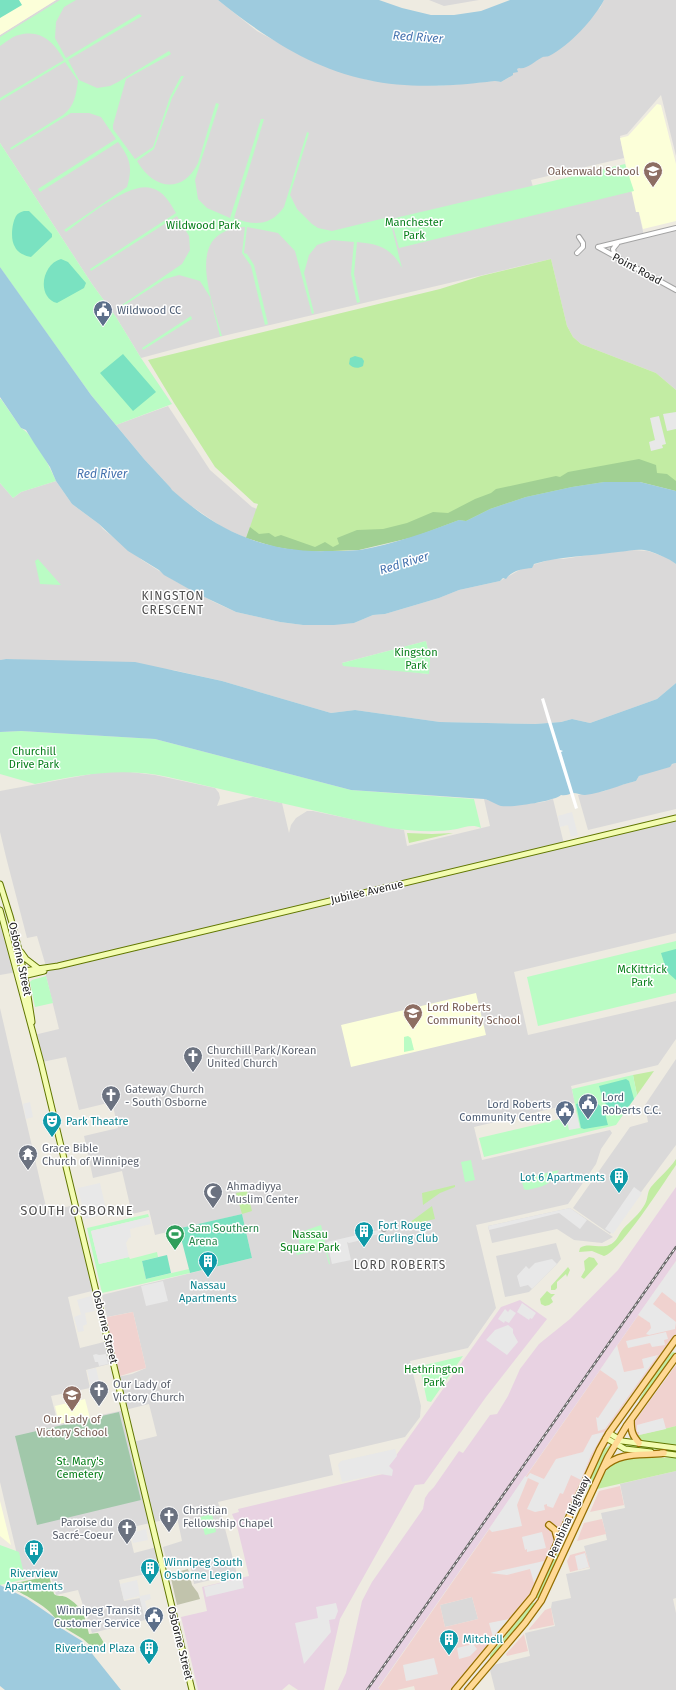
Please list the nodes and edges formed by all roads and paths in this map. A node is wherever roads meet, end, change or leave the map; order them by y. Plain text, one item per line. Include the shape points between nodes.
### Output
1 (676, 228) edge
2 (579, 237) dead end
3 (619, 242) junction
4 (577, 253) dead end
5 (616, 257) junction
6 (676, 290) edge
7 (676, 818) edge
8 (0, 884) edge
9 (0, 910) edge
10 (19, 950) junction
11 (58, 966) junction
12 (39, 969) junction
13 (24, 973) junction
14 (17, 975) junction
15 (34, 1035) junction
16 (676, 1339) edge
17 (676, 1357) edge
18 (631, 1419) junction
19 (608, 1436) junction
20 (617, 1441) junction
21 (639, 1443) junction
22 (676, 1448) edge
23 (664, 1453) junction
24 (676, 1455) edge
25 (601, 1470) junction
26 (584, 1483) junction
27 (588, 1500) junction
28 (549, 1524) dead end
29 (558, 1543) junction
30 (192, 1690) edge
31 (455, 1690) edge
32 (468, 1690) edge

1 - 3 street
2 - 4 street via 583,245
3 - 5 street via 613,250
3 - 5 street, Point Road via 598,247
5 - 6 street, Point Road
7 - 11 main road, Jubilee Avenue
8 - 10 main road, Osborne Street
9 - 14 main road, Osborne Street
10 - 12 main road
10 - 13 main road, Osborne Street
11 - 12 main road, Jubilee Avenue
11 - 13 main road, Jubilee Avenue
12 - 13 main road, Jubilee Avenue
13 - 14 main road, Jubilee Avenue
13 - 15 main road, Osborne Street
14 - 15 main road, Osborne Street
15 - 30 main road, Osborne Street
16 - 19 main road, Pembina Highway
17 - 18 main road, Pembina Highway
18 - 20 main road, Pembina Highway
18 - 21 main road via 632,1436
19 - 20 main road
19 - 26 main road, Pembina Highway
20 - 21 main road
20 - 23 main road via 628,1450
20 - 25 main road, Pembina Highway
21 - 22 main road
23 - 24 main road
23 - 25 main road via 624,1456 612,1460
25 - 27 main road, Pembina Highway
26 - 27 main road via 588,1491
26 - 29 main road, Pembina Highway
27 - 32 main road, Pembina Highway via 541,1601
28 - 29 main road via 555,1530
29 - 31 main road, Pembina Highway via 531,1600

